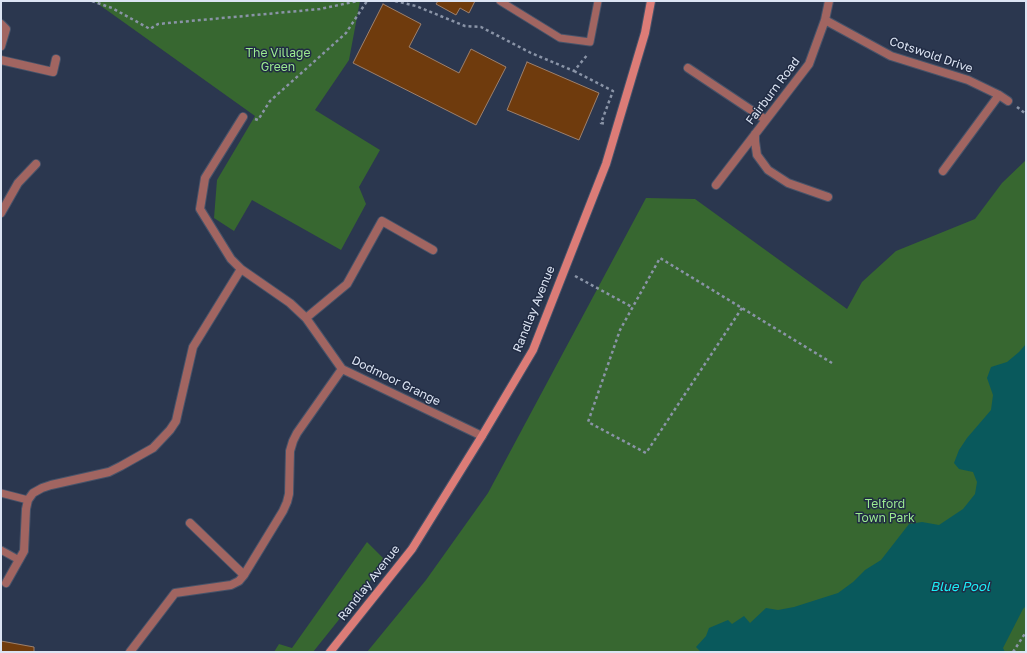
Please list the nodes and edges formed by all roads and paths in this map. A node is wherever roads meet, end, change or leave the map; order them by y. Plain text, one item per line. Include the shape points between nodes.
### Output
1 (92, 1) edge
2 (358, 1) edge
3 (367, 1) edge
4 (395, 1) edge
5 (500, 1) edge
6 (598, 1) edge
7 (651, 1) edge
8 (830, 1) edge
9 (825, 20) junction
10 (1, 24) edge
11 (590, 42) junction
12 (1, 46) edge
13 (56, 59) dead end
14 (1, 60) edge
15 (688, 68) dead end
16 (574, 71) junction
17 (999, 95) junction
18 (1008, 101) dead end
19 (242, 117) joint
20 (766, 120) junction
21 (618, 126) junction
22 (755, 134) junction
23 (36, 164) dead end
24 (943, 172) dead end
25 (716, 185) dead end
26 (828, 197) dead end
27 (1, 213) edge
28 (433, 250) dead end
29 (241, 269) junction
30 (564, 270) junction
31 (632, 308) junction
32 (742, 308) junction
33 (306, 318) junction
34 (832, 363) dead end
35 (342, 369) junction
36 (482, 436) junction
37 (1, 492) edge
38 (28, 500) junction
39 (190, 523) dead end
40 (1, 550) edge
41 (20, 560) junction
42 (244, 574) junction
43 (6, 583) dead end
44 (1026, 632) edge
45 (130, 652) edge
46 (330, 652) edge
47 (1013, 652) edge

1 - 2 path via 112,8 150,29 158,24 320,9
3 - 19 path via 346,33 270,101 258,120
4 - 16 path via 416,6 464,26 481,27 531,53
5 - 11 lane via 560,38
6 - 11 lane
7 - 21 street, Randlay Avenue via 645,33
8 - 9 street, Fairburn Road
9 - 17 street, Cotswold Drive via 891,56 968,80
9 - 20 street, Fairburn Road via 809,64
10 - 12 street via 6,29
11 - 16 path via 588,54
13 - 14 street via 53,72
15 - 20 street
16 - 21 path via 613,91 601,123
17 - 18 street, Cotswold Drive
17 - 24 street
19 - 29 street, Dodmoor Grange via 205,178 200,209 222,247
20 - 22 street, Fairburn Road
21 - 30 street, Randlay Avenue via 606,164
22 - 25 street, Fairburn Road
22 - 26 street via 757,155 768,170 788,183
23 - 27 street via 18,183
28 - 33 street via 382,221 347,284
29 - 33 street, Dodmoor Grange via 290,303
29 - 38 street via 197,338 176,421 163,439 153,448 110,472 42,488 33,493
30 - 31 path
30 - 36 street, Randlay Avenue via 532,350
31 - 32 path via 660,258
31 - 32 path via 620,330 588,422 646,453
32 - 34 path
33 - 35 street, Dodmoor Grange
35 - 36 street, Dodmoor Grange
35 - 42 street via 293,441 290,451 287,502
36 - 46 street, Randlay Avenue via 412,549
37 - 38 lane
38 - 41 street via 25,544
39 - 42 street
40 - 41 lane
41 - 43 street
42 - 45 street via 239,582 231,585 175,593
44 - 47 path

